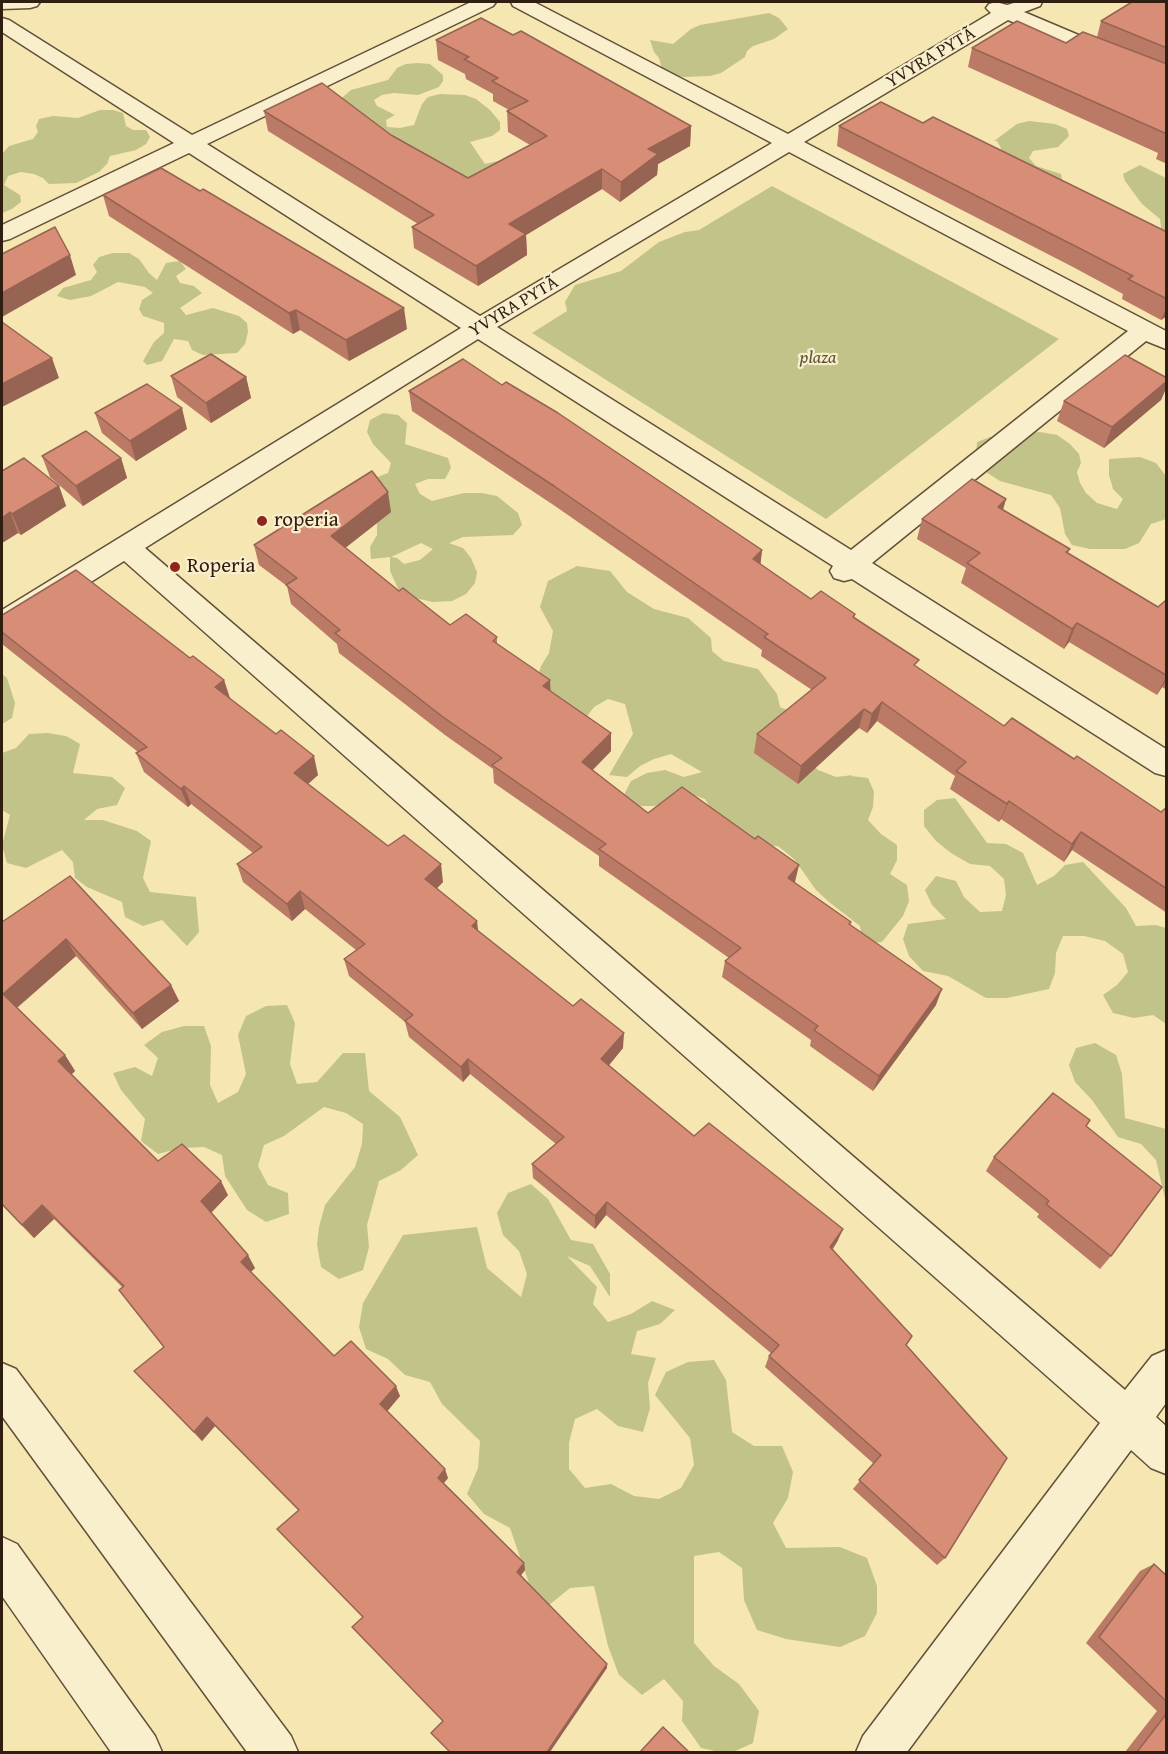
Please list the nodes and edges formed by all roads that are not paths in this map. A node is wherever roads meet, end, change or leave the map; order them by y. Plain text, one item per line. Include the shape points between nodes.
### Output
1 (30, 2) edge
2 (486, 2) edge
3 (520, 2) edge
4 (980, 2) edge
5 (2, 3) edge
6 (1039, 3) edge
7 (1007, 12) junction
8 (4, 29) edge
9 (1167, 79) edge
10 (189, 143) junction
11 (789, 143) junction
12 (2, 234) edge
13 (478, 328) junction
14 (1155, 335) edge
15 (127, 548) junction
16 (848, 568) junction
17 (2, 624) edge
18 (1167, 764) edge
19 (1167, 1370) edge
20 (2, 1383) edge
21 (1128, 1420) junction
22 (1167, 1453) edge
23 (2, 1559) edge
24 (139, 1752) edge
25 (275, 1752) edge
26 (879, 1752) edge

1 - 5 street
2 - 10 street
3 - 11 street
4 - 7 street
6 - 7 street, YVYRA PYTÃ
7 - 9 street
7 - 11 street, YVYRA PYTÃ
8 - 10 street
10 - 12 street
10 - 13 street
11 - 13 street, YVYRA PYTÃ
11 - 14 street
13 - 15 street, YVYRA PYTÃ
13 - 16 street
14 - 16 street
15 - 17 street, YVYRA PYTÃ
15 - 21 street
16 - 18 street
19 - 21 street
20 - 25 street
21 - 22 street
21 - 26 street
23 - 24 street

